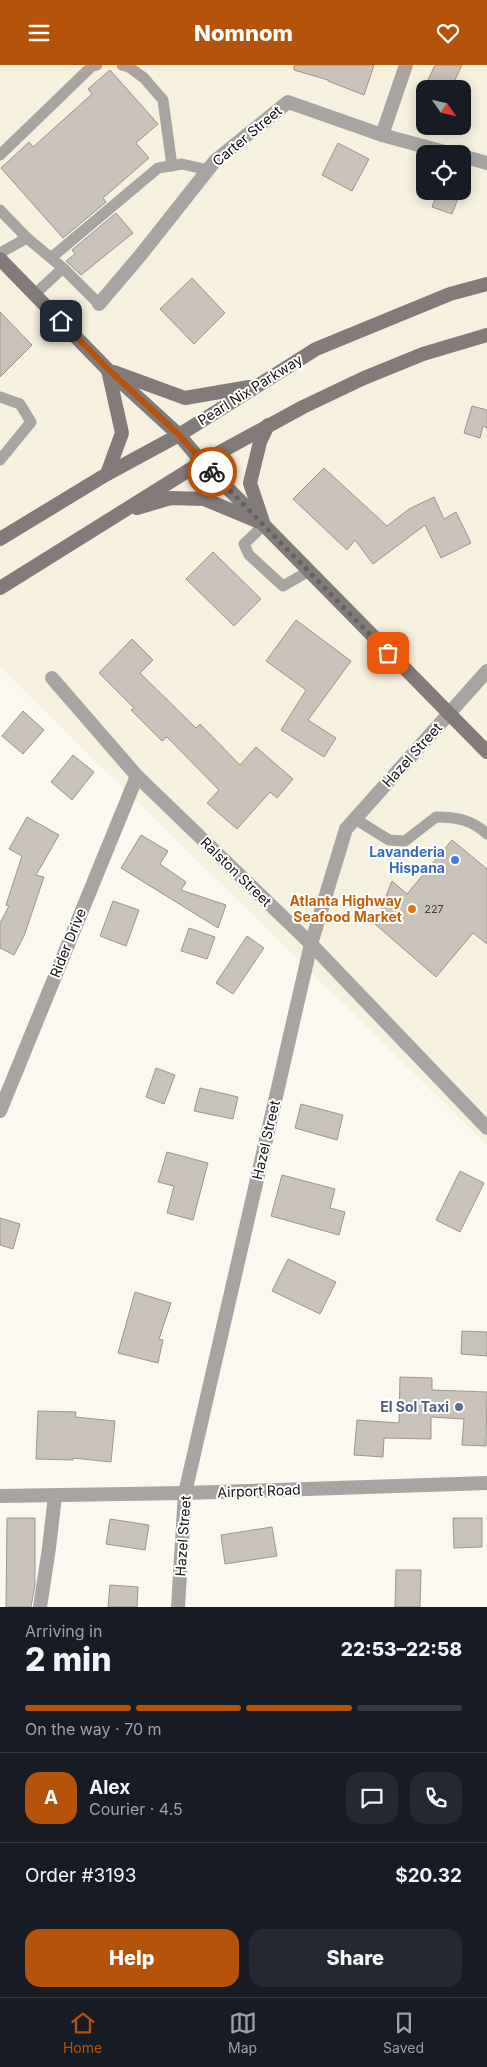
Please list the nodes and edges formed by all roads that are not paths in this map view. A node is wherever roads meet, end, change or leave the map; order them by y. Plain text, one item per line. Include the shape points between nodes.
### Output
1 (96, 65) edge
2 (122, 65) edge
3 (406, 65) edge
4 (382, 135) junction
5 (419, 145) edge
6 (0, 155) edge
7 (471, 159) edge
8 (487, 163) edge
9 (172, 166) junction
10 (208, 170) junction
11 (0, 210) edge
12 (27, 237) junction
13 (0, 253) edge
14 (52, 257) junction
15 (0, 259) edge
16 (63, 268) junction
17 (487, 284) edge
18 (35, 295) junction
19 (99, 304) joint
20 (487, 335) edge
21 (108, 369) junction
22 (255, 386) junction
23 (0, 397) edge
24 (268, 425) junction
25 (179, 435) junction
26 (0, 460) edge
27 (202, 462) junction
28 (107, 473) junction
29 (122, 512) junction
30 (264, 525) junction
31 (0, 539) edge
32 (309, 571) junction
33 (0, 588) edge
34 (486, 673) edge
35 (52, 678) dead end
36 (450, 713) junction
37 (487, 752) edge
38 (137, 776) junction
39 (355, 819) junction
40 (487, 835) edge
41 (310, 944) junction
42 (0, 1111) edge
43 (487, 1128) edge
44 (487, 1483) edge
45 (185, 1493) junction
46 (0, 1496) edge
47 (55, 1496) junction
48 (40, 1607) edge
49 (178, 1607) edge

1 - 6 lane
2 - 9 lane via 144,78 163,100
3 - 4 street
4 - 5 street, Carter Street
4 - 10 street, Carter Street via 288,102
7 - 8 street
9 - 10 lane via 182,164
9 - 14 lane via 158,168
10 - 19 street, Carter Street
11 - 12 lane
12 - 13 lane
12 - 14 lane
14 - 16 lane
15 - 18 main road
16 - 18 lane
16 - 19 lane
17 - 22 main road, Pearl Nix Parkway via 450,294 316,349
18 - 21 main road
20 - 24 main road via 423,354 364,378
21 - 22 main road via 185,398
21 - 25 main road
21 - 28 main road via 122,433
22 - 25 main road, Pearl Nix Parkway
23 - 26 lane via 20,404 31,421
24 - 27 main road
24 - 30 main road via 260,442 250,483
25 - 27 main road
25 - 28 main road, Pearl Nix Parkway
27 - 29 main road
27 - 30 main road
28 - 31 main road, Pearl Nix Parkway
29 - 30 main road via 171,498 204,499
29 - 33 main road
30 - 32 main road
30 - 32 lane via 244,544 249,555 283,586
32 - 36 main road
34 - 36 street, Hazel Street
35 - 38 street, Ralston Street
36 - 37 main road
36 - 39 street, Hazel Street
38 - 41 street, Ralston Street
38 - 42 street, Rider Drive
39 - 40 lane via 389,840 406,841 436,817 462,819 476,824
39 - 41 street, Hazel Street via 346,829
41 - 43 street, Ralston Street
41 - 45 street, Hazel Street
44 - 45 street, Airport Road
45 - 47 street, Airport Road
45 - 49 street, Hazel Street
46 - 47 street, Airport Road
47 - 48 street

